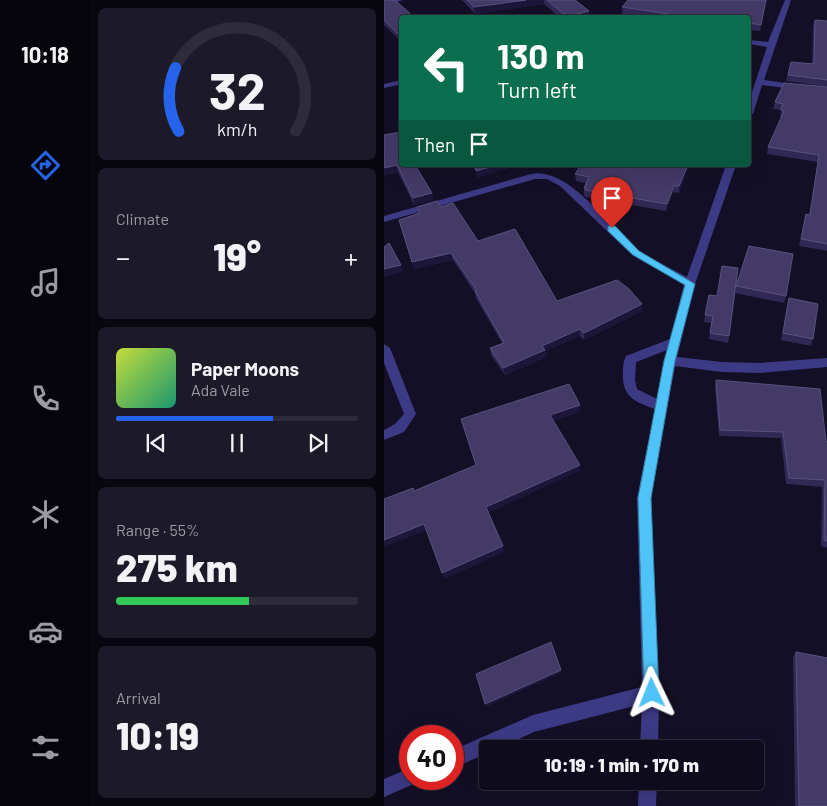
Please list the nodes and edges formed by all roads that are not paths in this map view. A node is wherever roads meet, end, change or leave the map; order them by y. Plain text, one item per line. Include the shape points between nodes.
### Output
1 (400, 0) edge
2 (788, 0) edge
3 (384, 4) edge
4 (751, 42) edge
5 (771, 45) junction
6 (760, 82) junction
7 (399, 83) edge
8 (384, 86) edge
9 (827, 91) edge
10 (751, 108) edge
11 (730, 167) edge
12 (384, 219) edge
13 (690, 284) junction
14 (675, 342) junction
15 (384, 348) edge
16 (670, 361) junction
17 (827, 362) edge
18 (662, 406) junction
19 (384, 435) edge
20 (652, 693) junction
21 (649, 740) edge
22 (464, 754) edge
23 (399, 781) edge
24 (384, 788) edge
25 (648, 790) edge
26 (647, 806) edge

1 - 3 street
2 - 5 street
4 - 5 street
5 - 6 street
6 - 9 street
6 - 10 street
7 - 8 street
11 - 13 street
12 - 13 street via 544,175 563,184 636,253
13 - 14 street
14 - 16 street
14 - 18 street via 630,359 627,383 637,398
15 - 19 street via 410,414 406,424
16 - 17 street via 760,368
16 - 18 street
18 - 20 street via 644,498
20 - 21 street
20 - 22 street via 533,724
23 - 24 street
25 - 26 street

